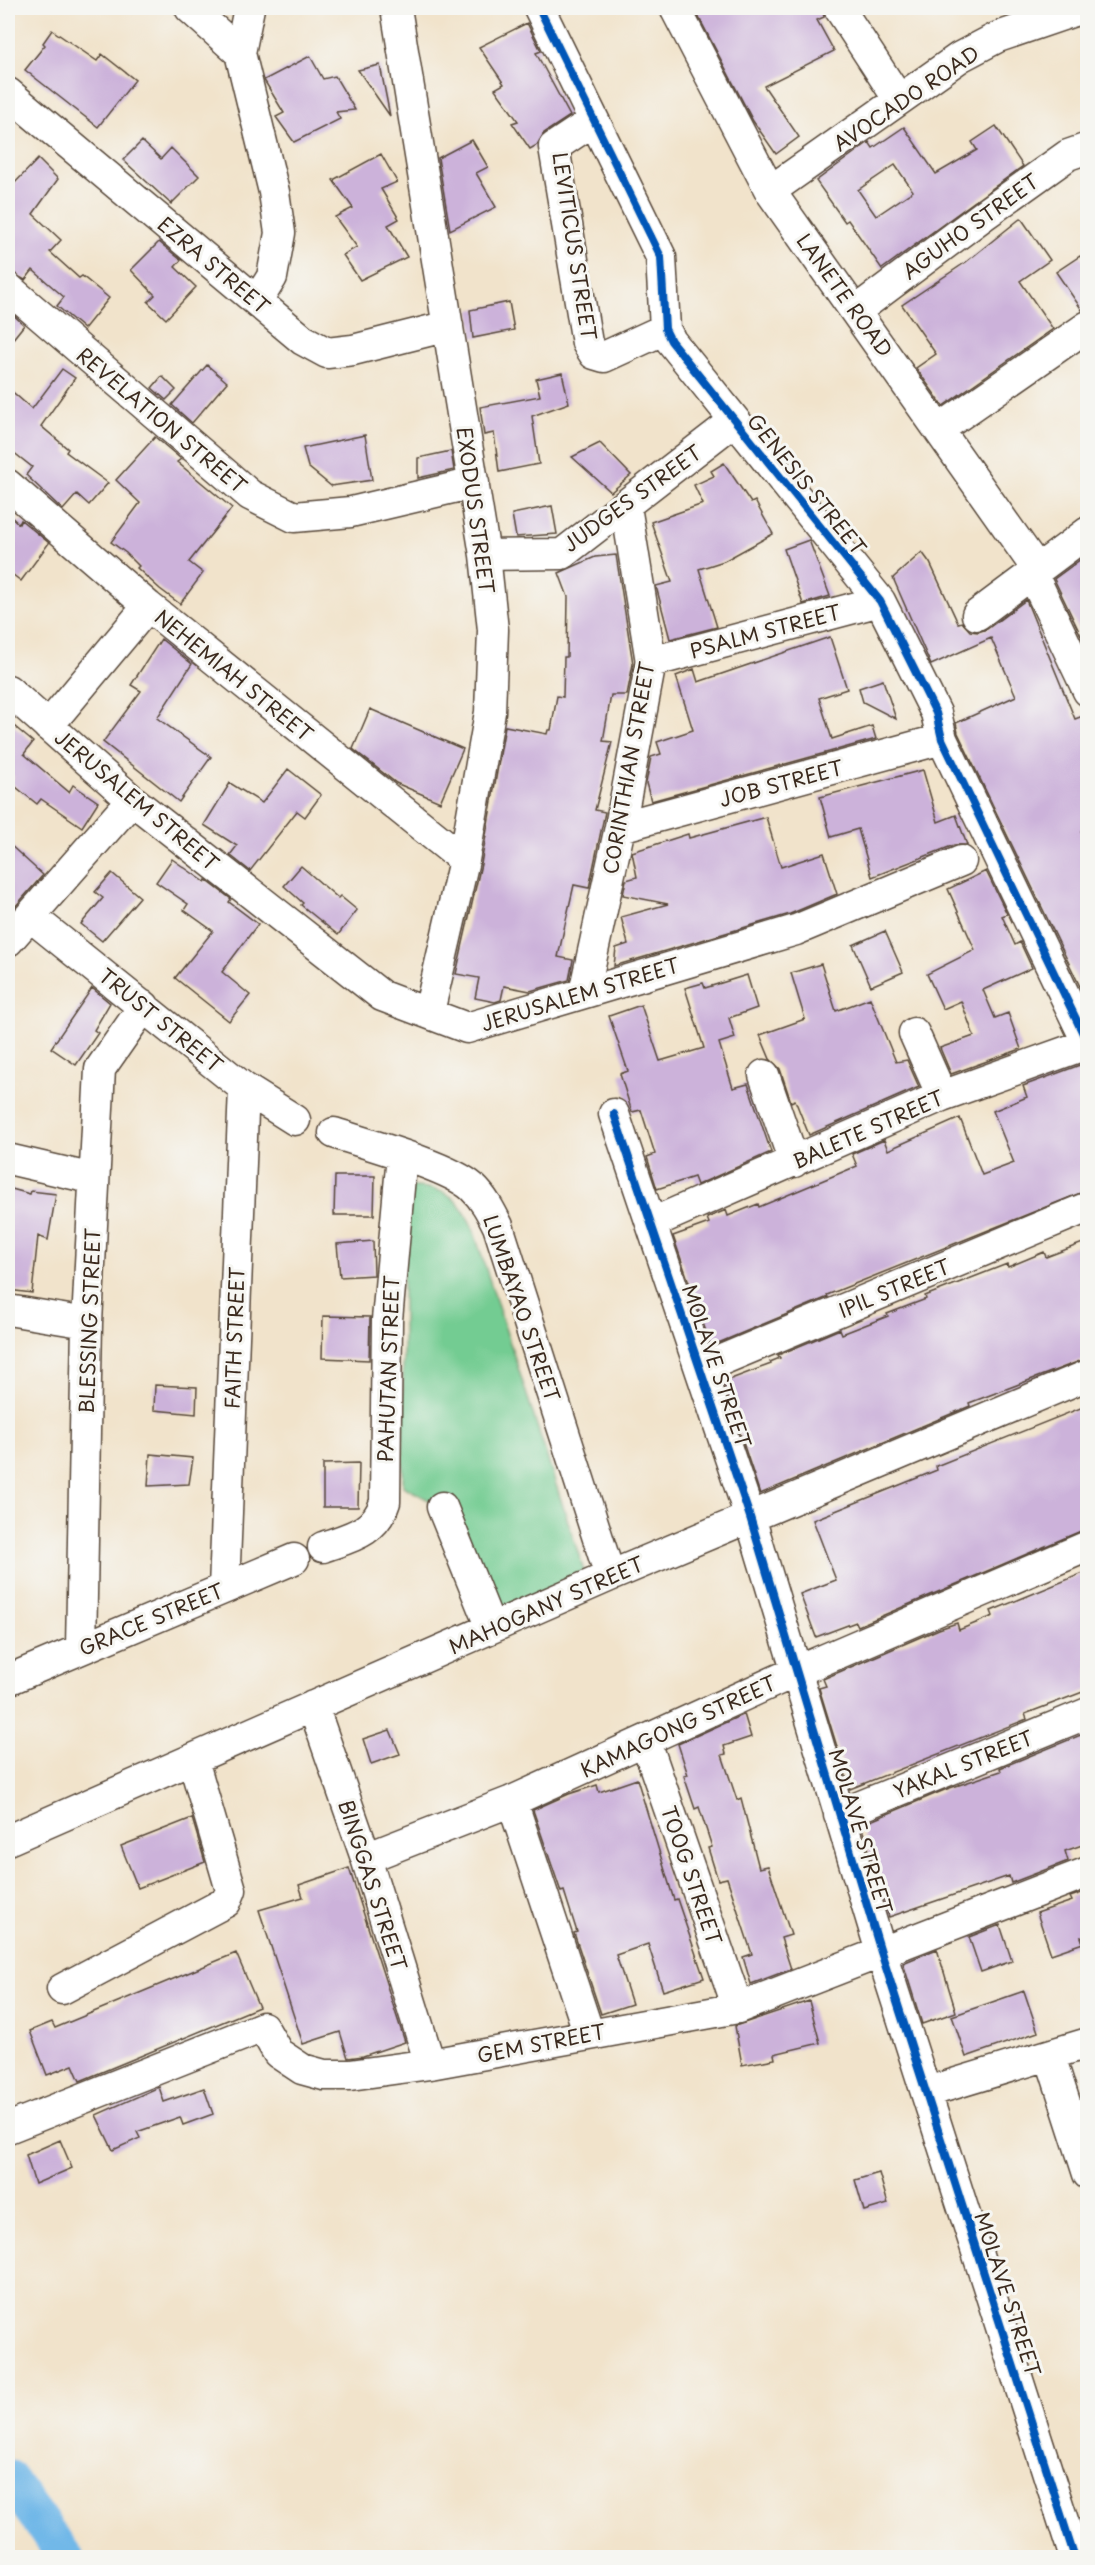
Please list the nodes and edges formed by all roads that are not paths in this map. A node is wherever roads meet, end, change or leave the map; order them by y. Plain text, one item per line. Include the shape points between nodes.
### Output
1 (190, 8) edge
2 (249, 8) edge
3 (396, 8) edge
4 (539, 8) edge
5 (675, 8) edge
6 (838, 8) edge
7 (1083, 8) edge
8 (240, 53) junction
9 (8, 93) edge
10 (899, 100) junction
11 (593, 121) junction
12 (1088, 148) edge
13 (770, 191) junction
14 (8, 288) edge
15 (257, 301) junction
16 (857, 310) junction
17 (448, 326) junction
18 (1088, 326) edge
19 (665, 329) junction
20 (734, 421) junction
21 (940, 428) junction
22 (474, 483) junction
23 (8, 485) edge
24 (626, 506) junction
25 (1088, 532) edge
26 (485, 555) junction
27 (1035, 571) junction
28 (880, 600) junction
29 (148, 606) junction
30 (977, 615) dead end
31 (651, 662) junction
32 (8, 690) edge
33 (1088, 691) edge
34 (48, 726) junction
35 (942, 739) junction
36 (132, 800) junction
37 (620, 827) junction
38 (464, 860) junction
39 (962, 861) dead end
40 (30, 916) junction
41 (8, 941) edge
42 (584, 993) junction
43 (144, 1006) junction
44 (429, 1012) junction
45 (914, 1033) dead end
46 (1088, 1044) edge
47 (764, 1075) dead end
48 (244, 1088) junction
49 (942, 1096) junction
50 (614, 1114) dead end
51 (295, 1120) dead end
52 (334, 1133) dead end
53 (402, 1155) junction
54 (8, 1159) edge
55 (794, 1162) junction
56 (94, 1179) junction
57 (1088, 1208) edge
58 (652, 1223) junction
59 (8, 1310) edge
60 (87, 1323) junction
61 (700, 1369) junction
62 (1088, 1376) edge
63 (442, 1507) dead end
64 (750, 1516) junction
65 (1088, 1546) edge
66 (323, 1547) dead end
67 (294, 1559) dead end
68 (609, 1576) junction
69 (224, 1588) junction
70 (491, 1628) junction
71 (81, 1649) junction
72 (795, 1672) junction
73 (8, 1680) edge
74 (313, 1706) junction
75 (1088, 1713) edge
76 (646, 1742) junction
77 (193, 1760) junction
78 (512, 1801) junction
79 (839, 1815) junction
80 (8, 1840) edge
81 (366, 1858) junction
82 (1088, 1872) edge
83 (881, 1952) junction
84 (62, 1989) dead end
85 (738, 2008) junction
86 (589, 2034) junction
87 (1088, 2043) edge
88 (1050, 2056) junction
89 (430, 2064) junction
90 (927, 2092) junction
91 (8, 2128) edge
92 (1088, 2174) edge
93 (1075, 2558) edge

1 - 8 street
2 - 8 street
3 - 17 street, EXODUS STREET
4 - 11 street
5 - 13 street, LANETE ROAD
6 - 10 street
7 - 10 street, AVOCADO ROAD via 998,37 960,57
8 - 15 street via 274,192 280,233 272,277
9 - 15 street, EZRA STREET
10 - 13 street, AVOCADO ROAD
11 - 19 street via 661,257
11 - 19 street, LEVITICUS STREET via 554,147 587,343 594,354 604,357
12 - 16 street, AGUHO STREET via 1068,155
13 - 16 street, LANETE ROAD
14 - 22 street, REVELATION STREET via 250,495 294,517 351,512
15 - 17 street, EZRA STREET via 303,340 327,353
16 - 21 street, LANETE ROAD
17 - 22 street, EXODUS STREET
18 - 21 street
19 - 20 street, GENESIS STREET
20 - 24 street, JUDGES STREET
20 - 28 street, GENESIS STREET
21 - 27 street, LANETE ROAD
22 - 26 street, EXODUS STREET
23 - 29 street, NEHEMIAH STREET
24 - 26 street, JUDGES STREET via 562,554
24 - 31 street, CORINTHIAN STREET
25 - 27 street
26 - 38 street, EXODUS STREET via 493,630 490,712
27 - 30 street
27 - 33 street, LANETE ROAD
28 - 31 street, PSALM STREET
28 - 35 street, GENESIS STREET via 936,713
29 - 34 street
29 - 38 street, NEHEMIAH STREET
31 - 37 street, CORINTHIAN STREET
32 - 34 street, JERUSALEM STREET
34 - 36 street, JERUSALEM STREET
35 - 37 street, JOB STREET
35 - 46 street, GENESIS STREET
36 - 40 street
36 - 44 street, JERUSALEM STREET via 382,996
37 - 42 street, CORINTHIAN STREET
38 - 44 street, EXODUS STREET
39 - 42 street, JERUSALEM STREET via 796,930
40 - 41 street
40 - 43 street, TRUST STREET
42 - 44 street, JERUSALEM STREET via 467,1028
43 - 48 street, TRUST STREET
43 - 56 street, BLESSING STREET via 100,1070
45 - 49 street
46 - 49 street, BALETE STREET
47 - 55 street
48 - 51 street, TRUST STREET
48 - 69 street, FAITH STREET
49 - 55 street, BALETE STREET
50 - 58 street, MOLAVE STREET
52 - 53 street, LUMBAYAO STREET
53 - 66 street, PAHUTAN STREET via 387,1320 385,1502 380,1517 365,1532
53 - 68 street, LUMBAYAO STREET via 471,1186 498,1226
54 - 56 street
55 - 58 street, BALETE STREET
56 - 60 street, BLESSING STREET
57 - 61 street, IPIL STREET
58 - 61 street, MOLAVE STREET
59 - 60 street
60 - 71 street, BLESSING STREET
61 - 64 street, MOLAVE STREET
62 - 64 street, MAHOGANY STREET
63 - 70 street
64 - 68 street, MAHOGANY STREET
64 - 72 street, MOLAVE STREET
65 - 72 street, KAMAGONG STREET
67 - 69 street, GRACE STREET
68 - 70 street, MAHOGANY STREET
69 - 71 street, GRACE STREET
70 - 74 street, MAHOGANY STREET
71 - 73 street, GRACE STREET
72 - 76 street, KAMAGONG STREET
72 - 79 street, MOLAVE STREET
74 - 77 street, MAHOGANY STREET
74 - 81 street, BINGGAS STREET
75 - 79 street, YAKAL STREET
76 - 78 street, KAMAGONG STREET
76 - 85 street, TOOG STREET
77 - 80 street, MAHOGANY STREET
77 - 84 street via 231,1890 226,1902
78 - 81 street, KAMAGONG STREET
78 - 86 street
79 - 83 street, MOLAVE STREET
81 - 89 street, BINGGAS STREET
82 - 83 street, GEM STREET
83 - 85 street, GEM STREET
83 - 90 street, MOLAVE STREET
85 - 86 street, GEM STREET
86 - 89 street, GEM STREET
87 - 88 street
88 - 90 street
88 - 92 street
89 - 91 street, GEM STREET via 324,2074 302,2069 279,2053 263,2027
90 - 93 street, MOLAVE STREET

